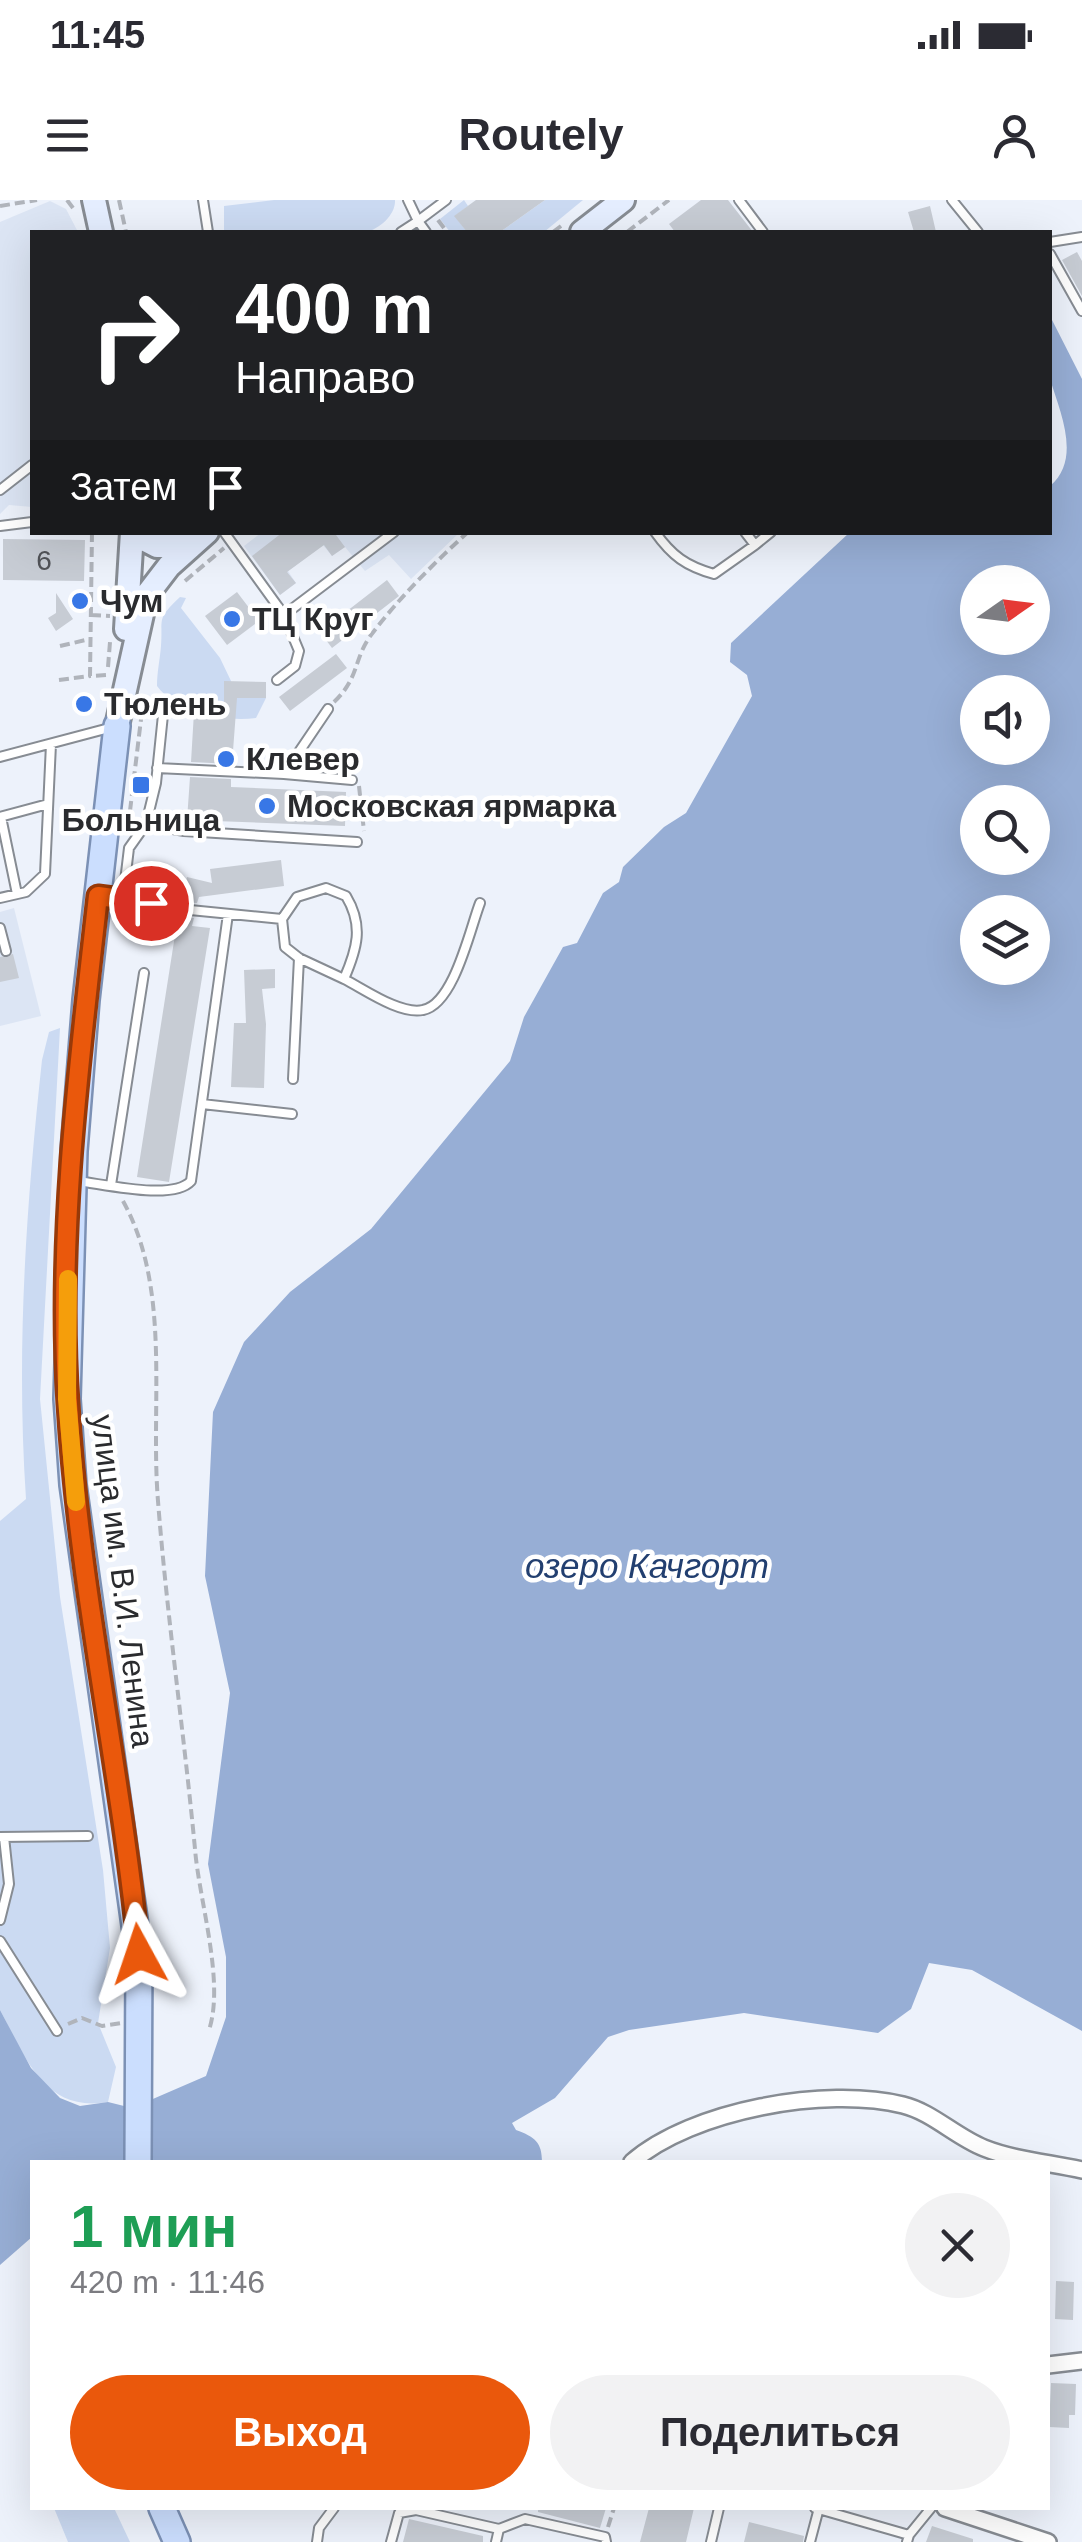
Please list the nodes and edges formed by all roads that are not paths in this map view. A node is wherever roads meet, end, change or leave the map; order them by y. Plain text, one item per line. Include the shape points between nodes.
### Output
1 (94, 200) edge
2 (203, 200) edge
3 (408, 200) edge
4 (446, 200) edge
5 (623, 200) edge
6 (739, 200) edge
7 (952, 200) edge
8 (418, 221) junction
9 (101, 230) edge
10 (208, 230) edge
11 (404, 230) edge
12 (425, 230) edge
13 (589, 230) edge
14 (762, 230) edge
15 (976, 230) edge
16 (1082, 236) edge
17 (1052, 242) edge
18 (1052, 258) edge
19 (1082, 312) edge
20 (30, 467) edge
21 (0, 490) edge
22 (30, 522) edge
23 (0, 526) edge
24 (132, 535) edge
25 (136, 535) edge
26 (226, 535) edge
27 (390, 535) edge
28 (656, 535) edge
29 (747, 535) edge
30 (767, 535) edge
31 (199, 539) edge
32 (754, 545) junction
33 (284, 615) junction
34 (277, 680) dead end
35 (164, 705) dead end
36 (328, 709) road end
37 (117, 726) junction
38 (50, 744) junction
39 (0, 757) edge
40 (157, 768) junction
41 (284, 774) junction
42 (352, 780) road end
43 (48, 804) junction
44 (0, 817) edge
45 (146, 824) junction
46 (357, 842) road end
47 (17, 894) junction
48 (110, 897) junction
49 (0, 898) edge
50 (480, 903) dead end
51 (228, 914) junction
52 (282, 919) junction
53 (0, 928) edge
54 (6, 951) dead end
55 (299, 958) junction
56 (144, 973) dead end
57 (344, 979) junction
58 (293, 1079) dead end
59 (202, 1104) junction
60 (292, 1114) dead end
61 (72, 1181) junction
62 (111, 1186) junction
63 (88, 1836) dead end
64 (2, 1837) edge
65 (0, 1920) edge
66 (0, 1941) edge
67 (57, 2031) road end
68 (983, 2156) edge
69 (138, 2160) edge
70 (634, 2160) edge
71 (1011, 2160) edge
72 (1050, 2165) edge
73 (1082, 2170) edge
74 (1082, 2361) edge
75 (1050, 2365) edge
76 (163, 2510) edge
77 (332, 2510) edge
78 (719, 2510) edge
79 (817, 2510) edge
80 (823, 2510) edge
81 (929, 2510) edge
82 (950, 2510) edge
83 (499, 2529) junction
84 (908, 2538) edge
85 (605, 2540) edge
86 (177, 2542) edge
87 (317, 2542) edge
88 (391, 2542) edge
89 (496, 2542) edge
90 (711, 2542) edge
91 (810, 2542) edge
92 (1048, 2542) edge

1 - 9 main road
2 - 10 lane
3 - 8 lane
4 - 8 lane
5 - 13 main road
6 - 14 lane
7 - 15 lane
8 - 11 lane
8 - 12 lane
16 - 17 lane
18 - 19 lane
20 - 21 lane
22 - 23 lane
24 - 37 main road
25 - 31 main road via 157,546
26 - 33 lane
27 - 33 lane
28 - 32 lane via 689,566 714,574
29 - 32 lane
30 - 32 lane
31 - 37 main road via 146,596
33 - 34 lane via 299,651 295,666
35 - 40 lane
36 - 41 lane
37 - 38 lane
37 - 48 main road, улица им. В.И. Ленина
38 - 39 lane
38 - 43 lane
40 - 41 lane
40 - 45 lane
41 - 42 lane
43 - 44 lane
43 - 47 lane via 45,874 39,885
44 - 47 lane
45 - 46 lane
45 - 48 lane
47 - 49 lane
48 - 51 lane
48 - 61 main road, улица им. В.И. Ленина
50 - 57 lane via 448,992 435,1004 422,1011 403,1007
51 - 52 lane
51 - 59 lane
52 - 55 lane via 285,947
52 - 57 lane via 310,890 346,896 359,931
53 - 54 lane
55 - 57 lane
55 - 58 lane
56 - 62 lane
59 - 60 lane
59 - 62 lane via 185,1188
61 - 62 lane
61 - 69 main road, улица им. В.И. Ленина via 67,1382 74,1485 134,1902
63 - 64 lane
64 - 65 lane via 9,1884
66 - 67 lane
68 - 70 street via 906,2105 834,2095 740,2110
68 - 71 street
72 - 73 street
74 - 75 street
76 - 86 main road
77 - 87 lane
78 - 90 lane
79 - 91 lane
80 - 84 lane
81 - 84 lane
82 - 92 street
83 - 85 lane via 526,2518
83 - 88 lane via 416,2510 399,2513
83 - 89 lane

